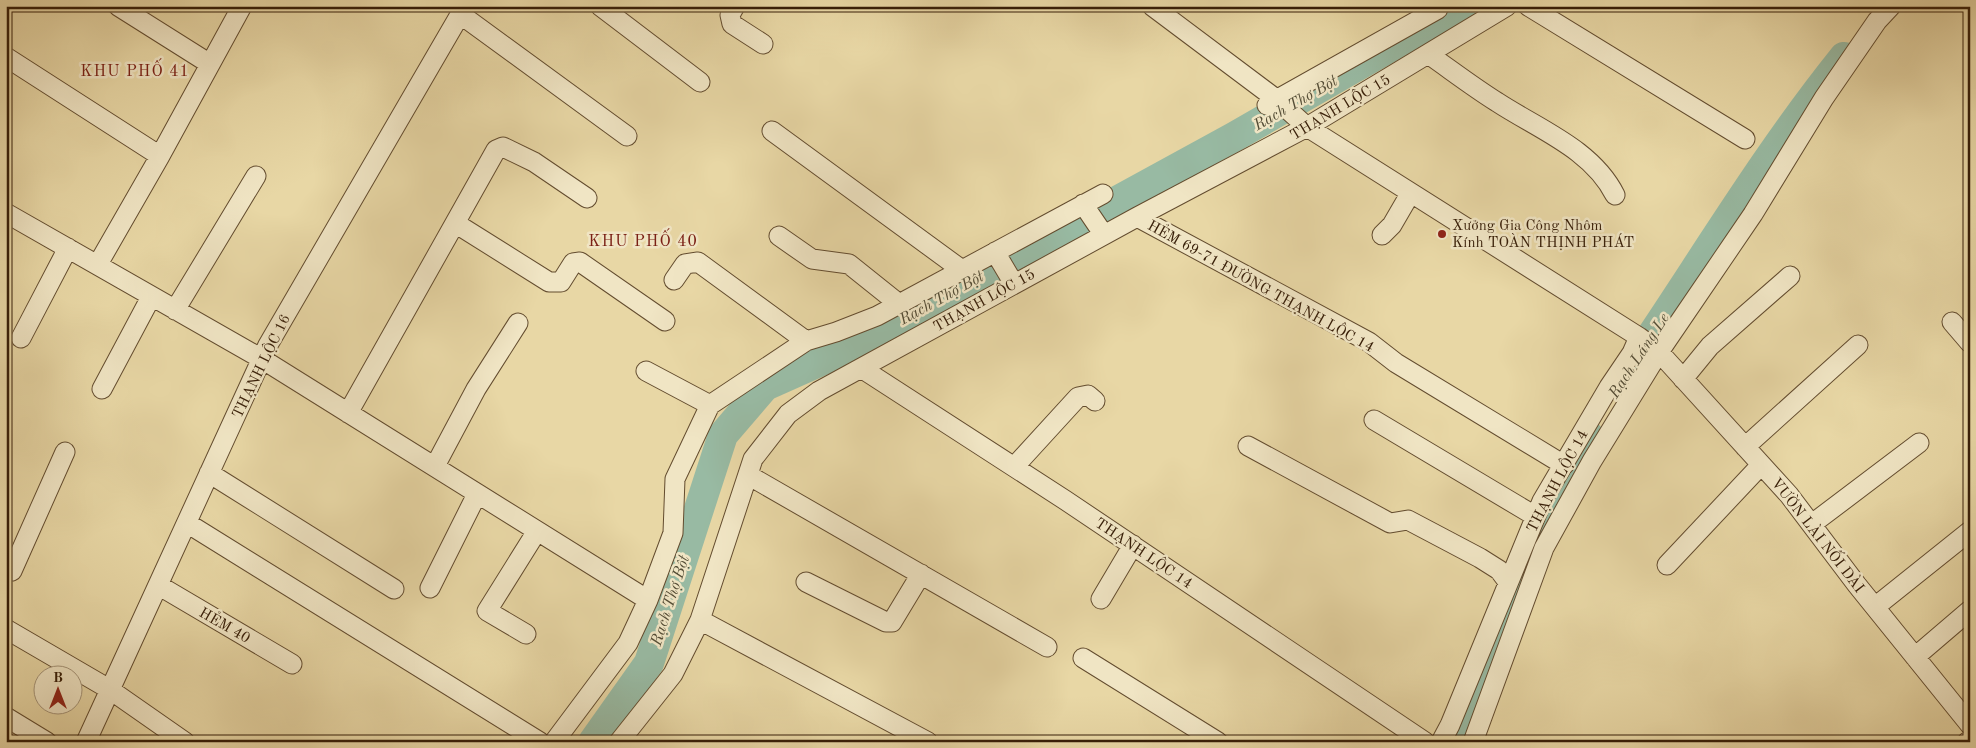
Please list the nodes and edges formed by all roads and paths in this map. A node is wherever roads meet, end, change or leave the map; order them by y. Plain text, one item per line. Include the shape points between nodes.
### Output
1 (118, 6) edge
2 (242, 6) edge
3 (600, 6) edge
4 (735, 6) edge
5 (1152, 6) edge
6 (1507, 6) edge
7 (1528, 6) edge
8 (1891, 6) edge
9 (1438, 9) dead end
10 (462, 10) edge
11 (763, 44) dead end
12 (1428, 54) junction
13 (6, 57) edge
14 (210, 64) junction
15 (700, 82) dead end
16 (1274, 103) junction
17 (1303, 124) junction
18 (772, 131) dead end
19 (627, 136) dead end
20 (1745, 139) dead end
21 (160, 156) junction
22 (256, 176) dead end
23 (1103, 194) dead end
24 (1410, 194) junction
25 (1615, 195) dead end
26 (587, 198) dead end
27 (1082, 204) junction
28 (6, 213) edge
29 (1137, 217) junction
30 (455, 223) junction
31 (1104, 235) junction
32 (1382, 235) dead end
33 (779, 236) dead end
34 (68, 248) junction
35 (995, 252) junction
36 (98, 264) junction
37 (962, 270) junction
38 (1790, 276) dead end
39 (674, 280) dead end
40 (1014, 284) junction
41 (151, 297) junction
42 (898, 304) junction
43 (175, 310) junction
44 (665, 321) dead end
45 (1952, 322) dead end
46 (518, 323) dead end
47 (20, 338) dead end
48 (1640, 338) junction
49 (806, 340) junction
50 (1970, 343) edge
51 (1858, 345) dead end
52 (1659, 352) junction
53 (262, 359) junction
54 (861, 368) junction
55 (646, 371) dead end
56 (1683, 378) junction
57 (102, 389) dead end
58 (1095, 402) dead end
59 (710, 405) junction
60 (348, 413) junction
61 (1374, 420) dead end
62 (1919, 443) dead end
63 (1248, 446) dead end
64 (1745, 447) junction
65 (65, 452) dead end
66 (1564, 465) junction
67 (1761, 465) junction
68 (435, 466) junction
69 (1014, 467) junction
70 (209, 473) junction
71 (748, 475) junction
72 (476, 494) junction
73 (1536, 516) junction
74 (187, 522) junction
75 (1812, 524) junction
76 (1970, 531) edge
77 (537, 532) junction
78 (1133, 545) junction
79 (1667, 565) dead end
80 (6, 568) edge
81 (921, 574) junction
82 (806, 582) dead end
83 (1508, 582) junction
84 (158, 585) junction
85 (430, 588) dead end
86 (394, 589) dead end
87 (1101, 599) dead end
88 (648, 600) junction
89 (1875, 607) junction
90 (1970, 610) edge
91 (700, 620) junction
92 (6, 629) edge
93 (526, 634) dead end
94 (1048, 647) dead end
95 (1915, 657) junction
96 (1083, 658) dead end
97 (292, 664) dead end
98 (109, 689) junction
99 (6, 717) edge
100 (1968, 719) edge
101 (916, 739) edge
102 (47, 742) edge
103 (86, 742) edge
104 (185, 742) edge
105 (540, 742) edge
106 (554, 742) edge
107 (619, 742) edge
108 (1218, 742) edge
109 (1424, 742) edge
110 (1440, 742) edge
111 (1472, 742) edge

1 - 14 street
2 - 14 street
3 - 15 street
4 - 11 street via 730,15 732,24
5 - 16 street, VƯỜN LÀI NỐI DÀI
6 - 12 street, THẠNH LỘC 15
7 - 20 street
8 - 52 street, THẠNH LỘC 14 via 1824,98 1753,214
9 - 16 street
10 - 19 street
10 - 53 street, THẠNH LỘC 16
12 - 17 street, THẠNH LỘC 15
12 - 25 street via 1496,102 1585,156 1607,178
13 - 21 street
14 - 21 street
16 - 17 street, VƯỜN LÀI NỐI DÀI
17 - 24 street, VƯỜN LÀI NỐI DÀI
17 - 29 street, THẠNH LỘC 15
18 - 37 street
21 - 36 street
22 - 43 street
23 - 27 street
24 - 32 street via 1392,225
24 - 48 street, VƯỜN LÀI NỐI DÀI
26 - 30 street via 534,162 503,147 496,150
27 - 31 street
27 - 35 street
28 - 34 street
29 - 31 street, THẠNH LỘC 15
29 - 66 street, HẺM 69-71 ĐƯỜNG THẠNH LỘC 14 via 1369,342 1396,363
30 - 44 street via 550,282 561,282 573,263 580,262
30 - 60 street
31 - 40 street, THẠNH LỘC 15
33 - 42 street via 812,259 849,264
34 - 36 street
34 - 47 street
35 - 37 street
35 - 40 street
36 - 41 street
37 - 42 street
38 - 56 street via 1710,346
39 - 49 street via 685,264 698,262
40 - 54 street, THẠNH LỘC 15
41 - 43 street
41 - 57 street
42 - 49 street via 877,316
43 - 53 street
45 - 50 street
46 - 68 street via 476,389
48 - 52 street, VƯỜN LÀI NỐI DÀI
48 - 66 street, THẠNH LỘC 14
49 - 59 street
51 - 64 street
52 - 56 street, VƯỜN LÀI NỐI DÀI
52 - 111 street, THẠNH LỘC 14 via 1592,461 1544,548
53 - 60 street
53 - 70 street, THẠNH LỘC 16
54 - 69 street, THẠNH LỘC 14
54 - 71 street, THẠNH LỘC 15 via 819,391 788,414 753,459
55 - 59 street
56 - 64 street, VƯỜN LÀI NỐI DÀI
58 - 69 street via 1088,395 1078,397
59 - 88 street via 676,479 673,533
60 - 68 street
61 - 73 street
62 - 75 street
63 - 83 street via 1390,523 1408,520 1480,558 1499,570
64 - 67 street, VƯỜN LÀI NỐI DÀI
65 - 80 street via 12,571
66 - 73 street, THẠNH LỘC 14
67 - 75 street, VƯỜN LÀI NỐI DÀI
67 - 79 street
68 - 72 street
69 - 78 street, THẠNH LỘC 14
70 - 74 street, THẠNH LỘC 16
70 - 86 street
71 - 81 street
71 - 91 street, THẠNH LỘC 15
72 - 77 street
72 - 85 street
73 - 83 street, THẠNH LỘC 14
74 - 84 street, THẠNH LỘC 16
74 - 105 street
75 - 89 street, VƯỜN LÀI NỐI DÀI
76 - 89 street
77 - 88 street
77 - 93 street via 487,611
78 - 87 street
78 - 109 street, THẠNH LỘC 14
81 - 82 street via 892,622 886,622
81 - 94 street
83 - 110 street, THẠNH LỘC 14 via 1450,725
84 - 97 street, HẺM 40
84 - 98 street, THẠNH LỘC 16
88 - 106 street via 628,643
89 - 95 street, VƯỜN LÀI NỐI DÀI
90 - 95 street
91 - 101 street
91 - 107 street, THẠNH LỘC 15 via 673,674
92 - 98 street
95 - 100 street, VƯỜN LÀI NỐI DÀI
96 - 108 street
98 - 103 street, THẠNH LỘC 16
98 - 104 street
99 - 102 street

